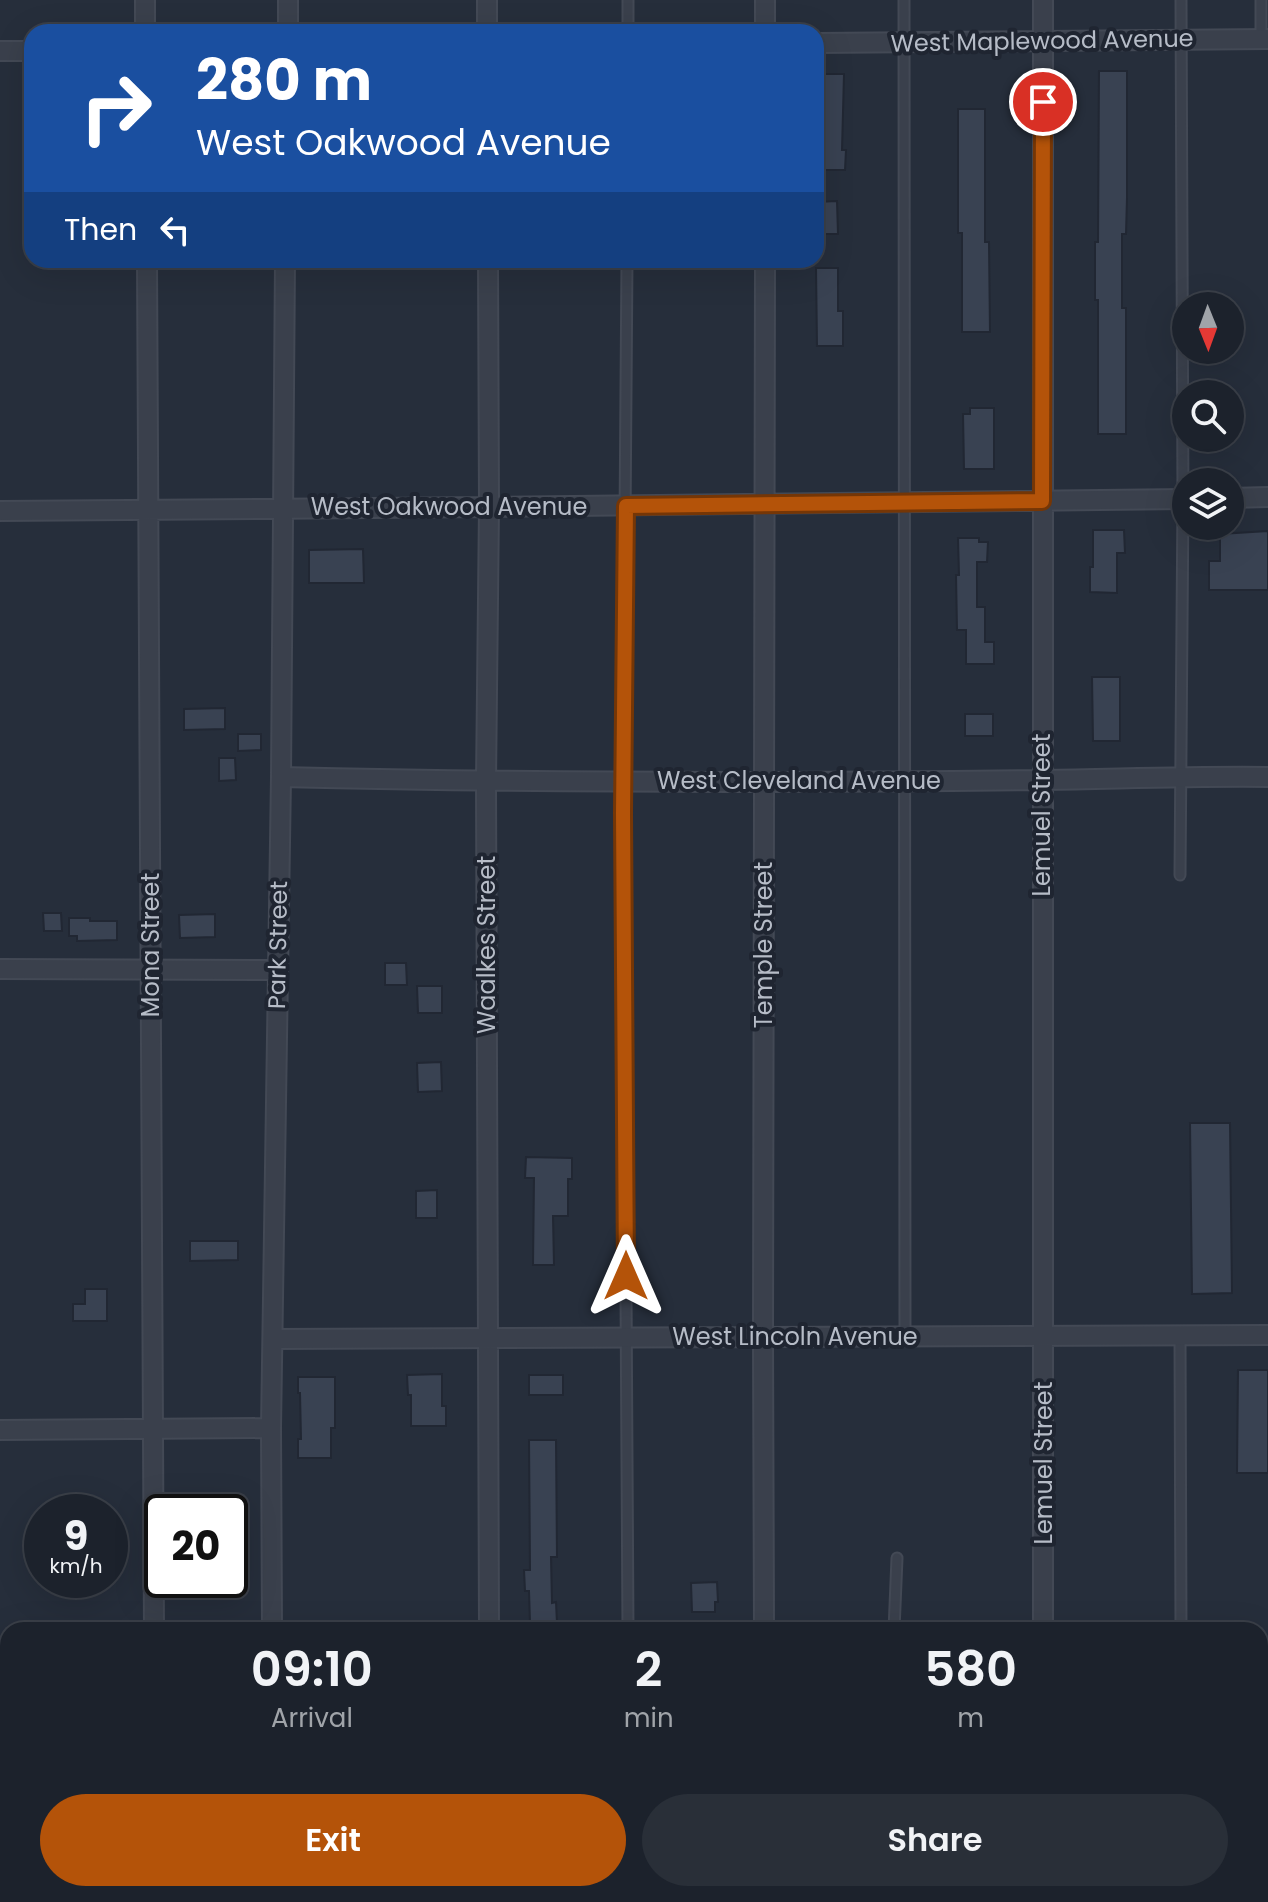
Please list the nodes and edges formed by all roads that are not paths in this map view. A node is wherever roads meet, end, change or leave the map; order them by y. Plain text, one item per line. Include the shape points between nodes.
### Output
1 (145, 0) edge
2 (288, 0) edge
3 (487, 0) edge
4 (628, 0) edge
5 (765, 0) edge
6 (904, 0) edge
7 (1043, 0) edge
8 (1181, 0) edge
9 (1261, 0) edge
10 (145, 24) edge
11 (288, 24) edge
12 (487, 24) edge
13 (628, 24) edge
14 (765, 24) edge
15 (1181, 39) junction
16 (1264, 39) edge
17 (1043, 41) junction
18 (904, 42) junction
19 (824, 43) edge
20 (0, 51) edge
21 (24, 51) edge
22 (147, 268) edge
23 (285, 268) edge
24 (488, 268) edge
25 (627, 268) edge
26 (765, 268) edge
27 (1184, 468) edge
28 (1268, 497) edge
29 (1244, 498) edge
30 (1172, 499) edge
31 (1042, 501) junction
32 (903, 502) junction
33 (765, 504) junction
34 (626, 506) junction
35 (489, 507) junction
36 (149, 508) junction
37 (282, 508) junction
38 (0, 511) edge
39 (1183, 540) edge
40 (1180, 776) junction
41 (281, 777) junction
42 (1268, 777) edge
43 (904, 780) junction
44 (1042, 780) junction
45 (765, 781) junction
46 (486, 782) junction
47 (623, 782) junction
48 (1180, 875) dead end
49 (151, 968) junction
50 (0, 969) edge
51 (277, 970) junction
52 (1044, 1335) junction
53 (1268, 1335) edge
54 (905, 1336) junction
55 (1180, 1336) junction
56 (626, 1337) junction
57 (763, 1337) junction
58 (487, 1338) junction
59 (273, 1339) junction
60 (271, 1428) junction
61 (154, 1429) junction
62 (0, 1430) edge
63 (897, 1558) dead end
64 (154, 1622) edge
65 (272, 1622) edge
66 (489, 1622) edge
67 (628, 1622) edge
68 (764, 1622) edge
69 (894, 1622) edge
70 (1043, 1622) edge
71 (1181, 1622) edge

1 - 10 street
2 - 11 street
3 - 12 street
4 - 13 lane
5 - 14 street
6 - 18 lane
7 - 17 street, Lemuel Street
8 - 15 lane
9 - 16 lane
15 - 16 street, West Maplewood Avenue
15 - 17 street, West Maplewood Avenue
15 - 27 lane
17 - 18 street, West Maplewood Avenue
17 - 31 street, Lemuel Street
18 - 19 street, West Maplewood Avenue
18 - 32 lane
20 - 21 street
22 - 36 street, Mona Street
23 - 37 street, Park Street
24 - 35 street, Waalkes Street
25 - 34 lane
26 - 33 street, Temple Street
28 - 29 street
30 - 31 street, West Oakwood Avenue
31 - 32 street, West Oakwood Avenue
31 - 44 street, Lemuel Street
32 - 33 street, West Oakwood Avenue
32 - 43 lane
33 - 34 street, West Oakwood Avenue
33 - 45 street, Temple Street
34 - 35 street, West Oakwood Avenue
34 - 47 lane
35 - 37 street, West Oakwood Avenue
35 - 46 street, Waalkes Street
36 - 37 street, West Oakwood Avenue
36 - 38 street, West Oakwood Avenue
36 - 49 street, Mona Street
37 - 41 street, Park Street
39 - 40 lane
40 - 42 street, West Cleveland Avenue
40 - 44 street, West Cleveland Avenue
40 - 48 lane
41 - 46 street, West Cleveland Avenue
41 - 51 street, Park Street
43 - 44 street, West Cleveland Avenue
43 - 45 street, West Cleveland Avenue
43 - 54 lane
44 - 52 street, Lemuel Street
45 - 47 street, West Cleveland Avenue
45 - 57 street, Temple Street
46 - 47 street, West Cleveland Avenue
46 - 58 street, Waalkes Street
47 - 56 lane
49 - 50 street
49 - 51 street
49 - 61 street, Mona Street
51 - 59 street, Park Street
52 - 54 street, West Lincoln Avenue
52 - 55 street, West Lincoln Avenue
52 - 70 street, Lemuel Street
53 - 55 street, West Lincoln Avenue
54 - 57 street, West Lincoln Avenue
55 - 71 lane
56 - 57 street, West Lincoln Avenue
56 - 58 street, West Lincoln Avenue
56 - 67 lane
57 - 68 street, Temple Street
58 - 59 street, West Lincoln Avenue
58 - 66 street, Waalkes Street
59 - 60 street, Park Street
60 - 61 street
60 - 65 street, Park Street
61 - 62 street
61 - 64 street, Mona Street
63 - 69 lane

